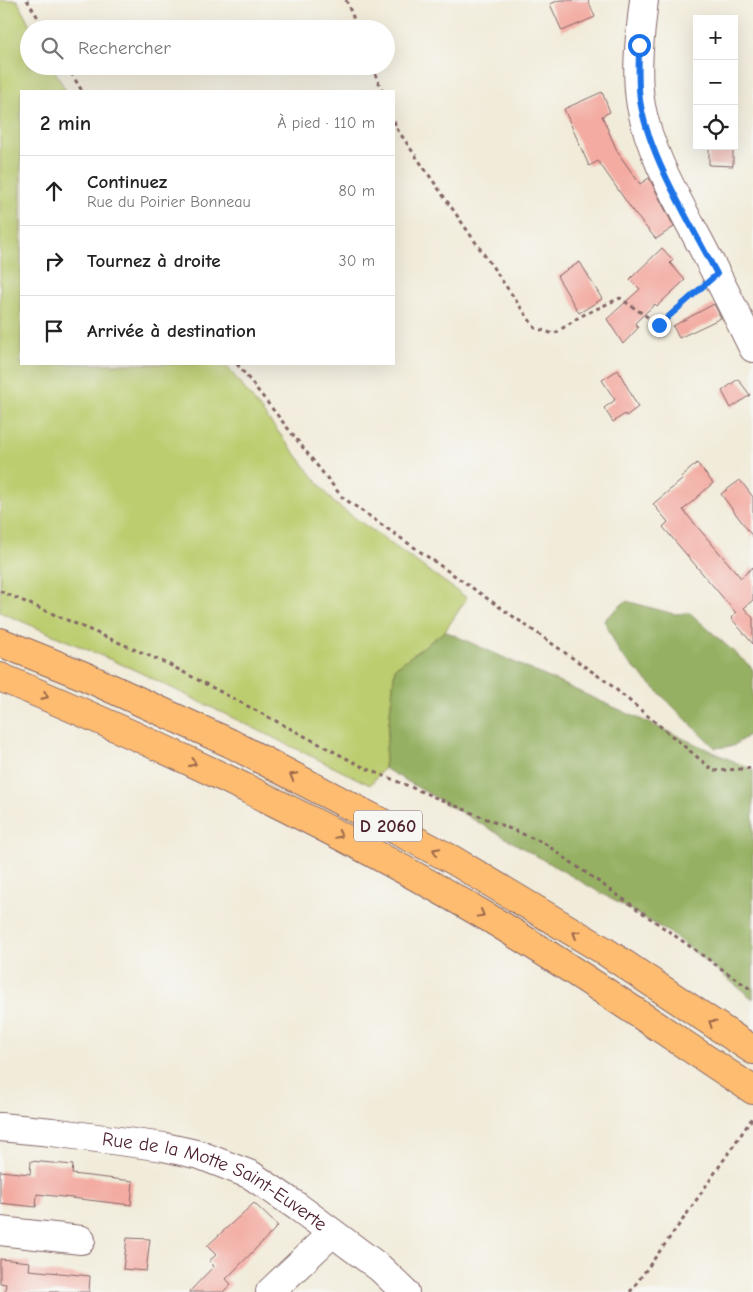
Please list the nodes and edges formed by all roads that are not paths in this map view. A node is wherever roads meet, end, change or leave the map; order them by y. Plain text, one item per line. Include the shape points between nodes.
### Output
1 (644, 0) edge
2 (753, 348) edge
3 (0, 642) edge
4 (0, 677) edge
5 (753, 1050) edge
6 (749, 1088) edge
7 (0, 1127) edge
8 (0, 1231) edge
9 (332, 1233) junction
10 (81, 1240) dead end
11 (270, 1292) edge
12 (405, 1292) edge

1 - 2 street via 639,85 646,126 664,171
5 -> 3 highway, D 2060 via 603,950 453,860 230,743 82,675
4 -> 6 highway, D 2060 via 125,730 355,844 488,918 594,983
7 - 9 street, Rue de la Motte Saint-Euverte via 164,1147 200,1155 250,1176
8 - 10 street
9 - 11 street
9 - 12 street, Rue de la Motte Saint-Euverte via 380,1268

